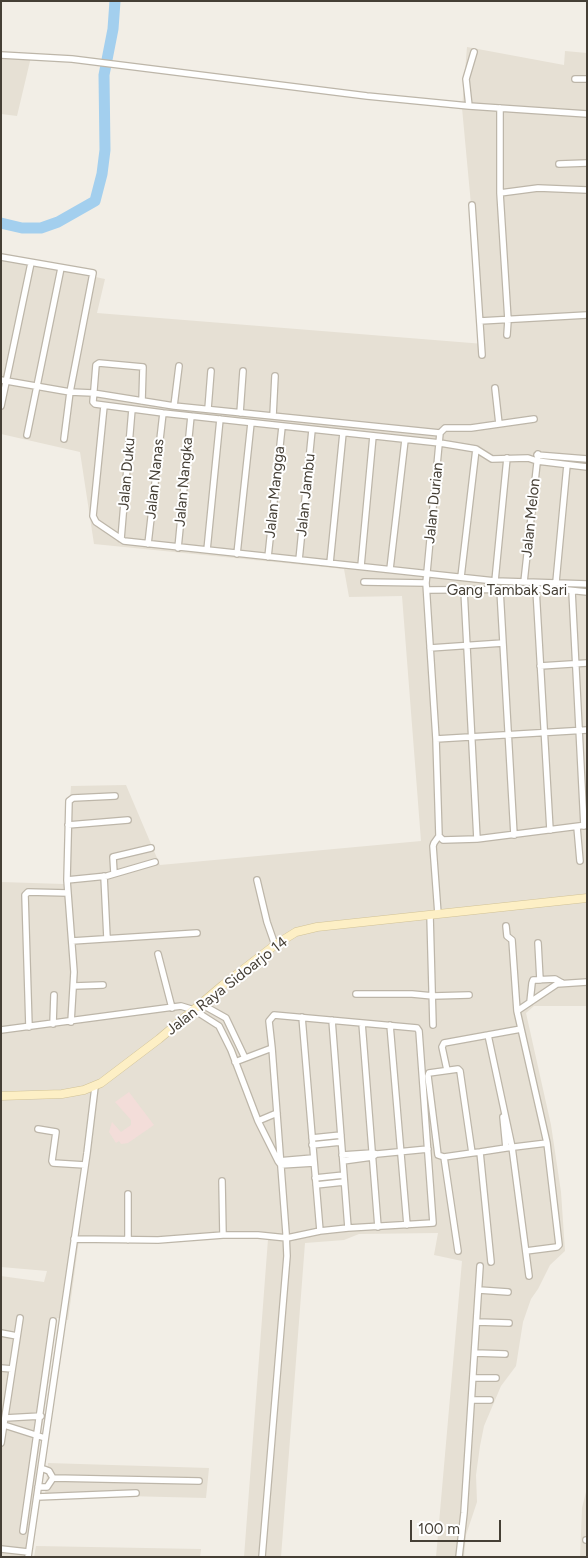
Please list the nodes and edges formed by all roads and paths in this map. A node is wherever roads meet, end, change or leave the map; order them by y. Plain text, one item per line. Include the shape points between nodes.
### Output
1 (474, 52) dead end
2 (1, 55) edge
3 (575, 79) dead end
4 (587, 79) edge
5 (469, 106) junction
6 (500, 108) junction
7 (587, 114) edge
8 (587, 163) edge
9 (559, 164) dead end
10 (587, 190) edge
11 (500, 193) junction
12 (472, 205) dead end
13 (1, 257) edge
14 (31, 263) junction
15 (61, 268) junction
16 (587, 315) edge
17 (480, 320) junction
18 (508, 320) junction
19 (507, 335) dead end
20 (482, 356) dead end
21 (179, 366) dead end
22 (211, 371) dead end
23 (243, 371) dead end
24 (275, 376) dead end
25 (4, 380) edge
26 (37, 386) junction
27 (495, 388) dead end
28 (70, 392) junction
29 (93, 393) junction
30 (142, 401) junction
31 (1, 406) edge
32 (104, 406) junction
33 (174, 406) junction
34 (132, 409) junction
35 (208, 409) junction
36 (240, 412) junction
37 (163, 413) junction
38 (191, 416) junction
39 (273, 416) junction
40 (220, 419) junction
41 (534, 419) dead end
42 (251, 423) junction
43 (499, 424) junction
44 (282, 427) junction
45 (312, 430) junction
46 (343, 433) junction
47 (440, 433) junction
48 (27, 435) dead end
49 (373, 436) junction
50 (64, 439) dead end
51 (405, 440) junction
52 (440, 443) junction
53 (476, 449) junction
54 (507, 458) junction
55 (538, 458) junction
56 (587, 458) edge
57 (567, 465) junction
58 (587, 467) edge
59 (121, 539) junction
60 (148, 544) junction
61 (178, 548) junction
62 (207, 550) junction
63 (237, 554) junction
64 (268, 556) junction
65 (299, 560) junction
66 (330, 563) junction
67 (361, 566) junction
68 (390, 569) junction
69 (426, 573) junction
70 (461, 577) junction
71 (495, 581) junction
72 (364, 582) dead end
73 (524, 582) junction
74 (556, 582) junction
75 (587, 584) edge
76 (426, 587) junction
77 (464, 590) junction
78 (500, 590) junction
79 (536, 590) junction
80 (572, 591) junction
81 (587, 592) edge
82 (503, 643) junction
83 (467, 645) junction
84 (430, 648) junction
85 (587, 663) edge
86 (576, 664) junction
87 (540, 666) junction
88 (587, 730) edge
89 (578, 731) junction
90 (544, 732) junction
91 (509, 734) junction
92 (473, 737) junction
93 (436, 739) junction
94 (115, 796) dead end
95 (128, 820) dead end
96 (68, 825) junction
97 (583, 826) edge
98 (550, 830) junction
99 (514, 835) junction
100 (440, 836) junction
101 (478, 838) junction
102 (151, 848) dead end
103 (580, 861) dead end
104 (155, 862) dead end
105 (114, 873) junction
106 (104, 876) junction
107 (67, 880) junction
108 (257, 880) dead end
109 (68, 893) junction
110 (587, 898) edge
111 (434, 914) junction
112 (506, 926) dead end
113 (197, 933) dead end
114 (106, 938) junction
115 (72, 941) junction
116 (538, 943) dead end
117 (275, 945) junction
118 (158, 954) dead end
119 (540, 980) junction
120 (587, 982) edge
121 (562, 983) junction
122 (102, 985) dead end
123 (74, 986) junction
124 (356, 994) dead end
125 (54, 995) dead end
126 (469, 995) dead end
127 (433, 996) junction
128 (530, 1002) junction
129 (201, 1004) junction
130 (172, 1008) junction
131 (194, 1010) junction
132 (517, 1011) junction
133 (302, 1017) junction
134 (226, 1018) junction
135 (332, 1020) junction
136 (71, 1022) junction
137 (362, 1023) junction
138 (54, 1024) junction
139 (390, 1025) junction
140 (433, 1025) dead end
141 (219, 1026) junction
142 (30, 1027) junction
143 (521, 1029) junction
144 (1, 1030) edge
145 (488, 1035) junction
146 (240, 1047) junction
147 (272, 1048) junction
148 (231, 1050) junction
149 (245, 1058) junction
150 (235, 1062) junction
151 (447, 1070) junction
152 (94, 1087) junction
153 (1, 1096) edge
154 (277, 1113) junction
155 (258, 1121) junction
156 (38, 1129) dead end
157 (341, 1138) junction
158 (312, 1142) junction
159 (547, 1143) junction
160 (428, 1148) junction
161 (509, 1148) junction
162 (400, 1152) junction
163 (480, 1152) junction
164 (472, 1153) junction
165 (374, 1155) junction
166 (444, 1157) junction
167 (343, 1158) junction
168 (314, 1161) junction
169 (280, 1162) junction
170 (85, 1165) junction
171 (344, 1179) junction
172 (222, 1181) dead end
173 (315, 1181) junction
174 (128, 1194) dead end
175 (407, 1225) junction
176 (378, 1227) junction
177 (348, 1228) junction
178 (320, 1231) junction
179 (223, 1235) junction
180 (74, 1238) junction
181 (287, 1238) junction
182 (128, 1240) junction
183 (458, 1251) dead end
184 (526, 1251) junction
185 (491, 1262) dead end
186 (480, 1266) dead end
187 (528, 1276) dead end
188 (479, 1290) junction
189 (508, 1292) dead end
190 (20, 1318) dead end
191 (53, 1321) dead end
192 (477, 1322) junction
193 (509, 1323) dead end
194 (1, 1333) edge
195 (17, 1336) junction
196 (475, 1353) junction
197 (505, 1354) dead end
198 (1, 1368) edge
199 (12, 1369) junction
200 (473, 1378) junction
201 (496, 1378) dead end
202 (472, 1400) junction
203 (490, 1400) dead end
204 (4, 1405) edge
205 (39, 1416) junction
206 (48, 1416) junction
207 (5, 1418) junction
208 (4, 1425) junction
209 (36, 1435) junction
210 (45, 1438) junction
211 (2, 1439) edge
212 (1, 1443) edge
213 (41, 1468) junction
214 (53, 1478) junction
215 (199, 1481) dead end
216 (38, 1487) junction
217 (136, 1493) dead end
218 (36, 1497) junction
219 (23, 1531) dead end
220 (1, 1549) edge
221 (28, 1554) edge
222 (262, 1557) edge
223 (460, 1557) edge

1 - 5 street via 466,79
2 - 5 street via 72,59
3 - 4 street
5 - 6 street
6 - 7 street
6 - 11 street
8 - 9 street
10 - 11 street via 538,188
11 - 18 street
12 - 17 street
13 - 14 street
14 - 15 street
14 - 25 street
15 - 26 street
15 - 28 street via 93,273
16 - 18 street
17 - 18 street
17 - 20 street
18 - 19 street
21 - 33 street
22 - 35 street
23 - 36 street
24 - 39 street
25 - 26 street
25 - 31 street
26 - 28 street
26 - 48 street
27 - 43 street
28 - 29 street
28 - 50 street
29 - 30 street
29 - 30 street via 97,364 143,367
29 - 32 street via 93,403
30 - 33 street
32 - 34 street
32 - 59 street via 93,516 96,522
33 - 35 street
34 - 37 street
34 - 59 street, Jalan Duku
35 - 36 street
36 - 39 street
37 - 38 street
37 - 60 street, Jalan Nanas
38 - 40 street
38 - 61 street, Jalan Nangka
39 - 47 street
40 - 42 street
40 - 62 street
41 - 43 street
42 - 44 street
42 - 63 street
43 - 47 street via 445,428
44 - 45 street
44 - 64 street, Jalan Mangga
45 - 46 street
45 - 65 street, Jalan Jambu
46 - 49 street
46 - 66 street
47 - 52 street, Jalan Durian
49 - 51 street
49 - 67 street
51 - 52 street
51 - 68 street
52 - 53 street
52 - 69 street, Jalan Durian
53 - 54 street via 492,458
53 - 70 street
54 - 55 street
54 - 71 street
55 - 56 street
55 - 57 street
55 - 73 street, Jalan Melon
57 - 58 street
57 - 74 street
59 - 60 street
60 - 61 street
61 - 62 street
62 - 63 street
63 - 64 street
64 - 65 street
65 - 66 street
66 - 67 street
67 - 68 street
68 - 69 street
69 - 70 street
69 - 76 street, Jalan Durian
70 - 71 street
71 - 73 street
72 - 76 street, Gang Tambak Sari
73 - 74 street
74 - 75 street
76 - 77 street, Gang Tambak Sari
76 - 84 street, Jalan Durian
77 - 78 street, Gang Tambak Sari
77 - 83 street
78 - 79 street, Gang Tambak Sari
78 - 82 street
79 - 80 street, Gang Tambak Sari
79 - 87 street
80 - 81 street, Gang Tambak Sari
80 - 86 street
82 - 83 street
82 - 91 street
83 - 84 street
83 - 92 street
84 - 93 street, Jalan Durian
85 - 86 street
86 - 87 street
86 - 89 street
87 - 90 street
88 - 89 street
89 - 90 street
89 - 97 street
90 - 91 street
90 - 98 street
91 - 92 street
91 - 99 street
92 - 93 street
92 - 101 street
93 - 100 street, Jalan Durian
94 - 96 street via 70,799
95 - 96 street
96 - 107 street
97 - 98 street
97 - 103 street
98 - 99 street
99 - 101 street
100 - 101 street via 443,840
100 - 111 street, Jalan Durian via 433,846
102 - 105 street via 113,857
104 - 105 street
105 - 106 street
106 - 107 street
106 - 114 street
107 - 109 street
108 - 117 street
109 - 115 street
109 - 142 street via 28,892 25,895
110 - 111 main road, Jalan Raya Sidoarjo 14
111 - 117 main road, Jalan Raya Sidoarjo 14 via 318,926 296,932
111 - 127 street, Jalan Durian
112 - 132 street via 506,936 512,940
113 - 114 street
114 - 115 street
115 - 123 street
116 - 119 street
117 - 129 main road, Jalan Raya Sidoarjo 14
118 - 130 street
119 - 121 street via 555,978
119 - 128 street via 532,981
120 - 121 street
121 - 128 street
122 - 123 street
123 - 136 street
124 - 127 street
125 - 138 street
126 - 127 street
127 - 140 street, Jalan Durian
128 - 132 street
129 - 131 main road, Jalan Raya Sidoarjo 14
129 - 134 street
130 - 131 street via 184,1006
130 - 136 street
131 - 141 street
131 - 152 main road, Jalan Raya Sidoarjo 14
132 - 143 street
133 - 135 street
133 - 147 street via 276,1015 270,1019
133 - 158 street
134 - 141 street
134 - 146 street
135 - 137 street
135 - 157 street
136 - 138 street
137 - 139 street
137 - 165 street
138 - 142 street
139 - 160 street via 418,1029
139 - 162 street
141 - 148 street
142 - 144 street
143 - 145 street
143 - 159 street
145 - 151 street via 444,1042 442,1047
145 - 161 street
146 - 148 street
146 - 149 street
147 - 149 street
147 - 154 street
148 - 150 street
149 - 150 street
150 - 155 street
151 - 164 street via 461,1073
151 - 166 street via 428,1076 437,1152 438,1156
152 - 153 main road, Jalan Raya Sidoarjo 14 via 62,1094
152 - 170 street
154 - 155 street
154 - 169 street
155 - 169 street
156 - 170 street via 56,1132 52,1162
157 - 158 street
157 - 167 street
158 - 168 street
159 - 161 street
159 - 184 street via 559,1245
160 - 162 street
160 - 175 street via 434,1221 431,1224
161 - 163 street
161 - 184 street
162 - 165 street
162 - 175 street
163 - 164 street
163 - 185 street
164 - 166 street
165 - 167 street
165 - 176 street
166 - 183 street
167 - 171 street
168 - 169 street
168 - 173 street
169 - 181 street
170 - 180 street
171 - 173 street
171 - 177 street
172 - 179 street
173 - 178 street
174 - 182 street
175 - 176 street
176 - 177 street
177 - 178 street
178 - 181 street
179 - 181 street
179 - 182 street
180 - 182 street
180 - 206 street
181 - 222 street
184 - 187 street
186 - 188 street
188 - 189 street
188 - 192 street
190 - 195 street
191 - 205 street
192 - 193 street
192 - 196 street
194 - 195 street
195 - 199 street
196 - 197 street
196 - 200 street
198 - 199 street
199 - 204 street
200 - 201 street
200 - 202 street
202 - 203 street
202 - 223 street
204 - 207 street
205 - 206 street
205 - 207 street
205 - 209 street
206 - 210 street
207 - 208 street
208 - 209 street
208 - 211 street
209 - 210 street
209 - 219 street
210 - 213 street
211 - 212 street
213 - 214 street via 49,1471
213 - 216 street
214 - 215 street
214 - 216 street via 47,1487
216 - 218 street
217 - 218 street
218 - 221 street
220 - 221 street

